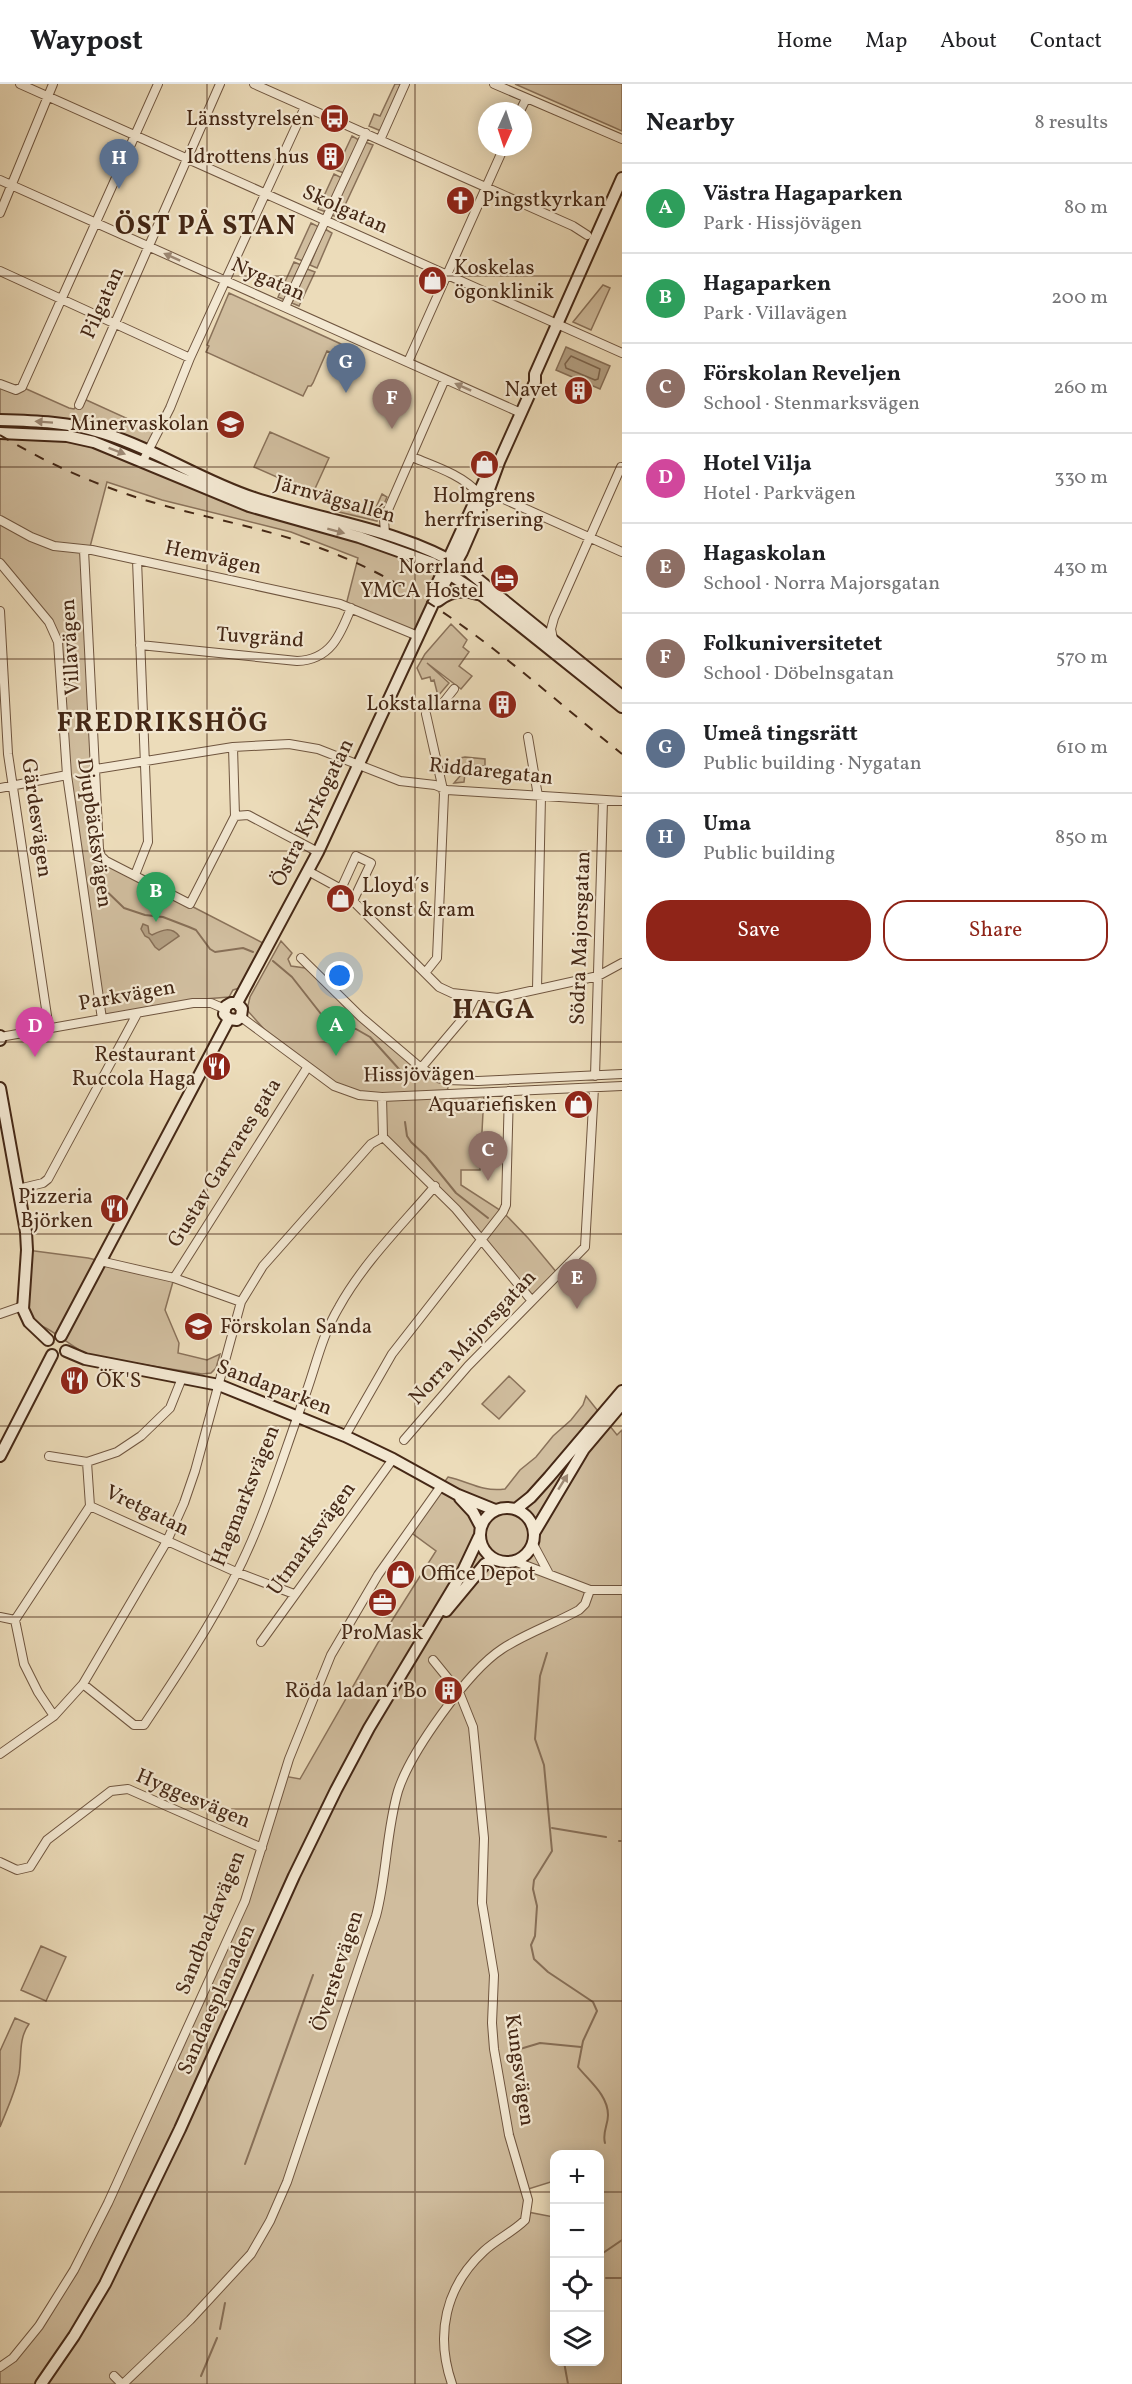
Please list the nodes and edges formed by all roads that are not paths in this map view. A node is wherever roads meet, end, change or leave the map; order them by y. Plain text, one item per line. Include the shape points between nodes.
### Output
1 (20, 84) edge
2 (53, 84) edge
3 (158, 84) edge
4 (220, 84) edge
5 (254, 84) edge
6 (405, 84) edge
7 (494, 84) edge
8 (48, 97) junction
9 (526, 99) junction
10 (524, 102) edge
11 (305, 107) junction
12 (366, 133) junction
13 (135, 136) junction
14 (622, 138) edge
15 (380, 140) junction
16 (500, 156) edge
17 (187, 159) junction
18 (622, 178) edge
19 (0, 180) edge
20 (11, 185) junction
21 (486, 187) junction
22 (266, 194) junction
23 (0, 213) edge
24 (325, 221) junction
25 (97, 223) junction
26 (587, 235) dead end
27 (148, 246) junction
28 (0, 271) edge
29 (447, 275) junction
30 (225, 280) junction
31 (62, 298) junction
32 (285, 307) junction
33 (114, 323) junction
34 (557, 324) junction
35 (622, 353) edge
36 (190, 358) junction
37 (408, 362) junction
38 (445, 380) junction
39 (0, 384) edge
40 (79, 405) dead end
41 (519, 412) junction
42 (0, 420) edge
43 (0, 433) edge
44 (145, 456) junction
45 (411, 457) junction
46 (621, 467) edge
47 (484, 493) junction
48 (0, 520) edge
49 (384, 528) junction
50 (590, 538) junction
51 (84, 550) junction
52 (622, 552) edge
53 (137, 560) junction
54 (450, 567) junction
55 (1, 568) edge
56 (483, 596) junction
57 (433, 604) junction
58 (351, 608) junction
59 (0, 611) edge
60 (554, 618) junction
61 (538, 627) junction
62 (418, 636) junction
63 (553, 639) junction
64 (140, 645) junction
65 (454, 689) dead end
66 (622, 696) edge
67 (622, 707) edge
68 (528, 737) dead end
69 (233, 747) junction
70 (144, 762) junction
71 (359, 765) junction
72 (96, 769) junction
73 (67, 775) junction
74 (12, 785) junction
75 (441, 787) junction
76 (0, 788) edge
77 (540, 796) junction
78 (603, 801) junction
79 (622, 801) edge
80 (235, 816) junction
81 (318, 852) junction
82 (308, 871) junction
83 (135, 875) junction
84 (341, 889) junction
85 (353, 901) junction
86 (301, 958) dead end
87 (622, 963) edge
88 (425, 973) junction
89 (598, 976) junction
90 (537, 989) junction
91 (475, 997) junction
92 (237, 1003) junction
93 (137, 1014) junction
94 (227, 1014) junction
95 (241, 1017) junction
96 (102, 1019) junction
97 (49, 1029) junction
98 (0, 1038) edge
99 (307, 1068) junction
100 (421, 1068) junction
101 (622, 1074) edge
102 (595, 1076) junction
103 (622, 1086) edge
104 (0, 1088) edge
105 (594, 1088) junction
106 (509, 1091) junction
107 (382, 1097) junction
108 (383, 1137) junction
109 (435, 1186) junction
110 (18, 1189) junction
111 (482, 1239) junction
112 (100, 1261) junction
113 (174, 1278) junction
114 (532, 1301) junction
115 (241, 1302) junction
116 (23, 1306) junction
117 (0, 1314) edge
118 (61, 1336) junction
119 (48, 1340) junction
120 (66, 1351) junction
121 (52, 1355) junction
122 (182, 1378) junction
123 (219, 1385) junction
124 (622, 1391) edge
125 (622, 1404) edge
126 (297, 1415) junction
127 (345, 1436) junction
128 (404, 1440) dead end
129 (0, 1456) edge
130 (49, 1456) dead end
131 (393, 1459) junction
132 (87, 1462) junction
133 (441, 1486) junction
134 (458, 1495) junction
135 (90, 1506) junction
136 (516, 1509) junction
137 (495, 1510) junction
138 (480, 1532) junction
139 (533, 1538) junction
140 (167, 1541) junction
141 (494, 1559) junction
142 (514, 1561) junction
143 (236, 1572) junction
144 (548, 1572) junction
145 (590, 1590) junction
146 (622, 1590) edge
147 (294, 1594) junction
148 (0, 1617) edge
149 (15, 1620) junction
150 (429, 1631) junction
151 (261, 1642) dead end
152 (432, 1660) dead end
153 (83, 1684) junction
154 (459, 1692) junction
155 (54, 1716) junction
156 (0, 1754) edge
157 (262, 1848) junction
158 (0, 1862) edge
159 (0, 2367) edge
160 (114, 2376) dead end
161 (41, 2384) edge
162 (122, 2384) edge
163 (452, 2384) edge

1 - 8 street, Skolgatan
2 - 8 street
3 - 13 street
4 - 17 street, Pilgatan
5 - 11 street
6 - 15 street
7 - 9 street
8 - 13 street, Skolgatan
8 - 20 street
9 - 10 street
9 - 14 street
11 - 12 street
11 - 22 street
12 - 15 street
12 - 24 street
13 - 17 street, Skolgatan
13 - 25 street
15 - 21 street
16 - 21 street
17 - 22 street, Skolgatan
17 - 27 street, Pilgatan
18 - 34 main road, Östra Kyrkogatan
19 - 20 street, Nygatan
20 - 23 street
20 - 25 street, Nygatan
21 - 26 street
21 - 29 street
22 - 24 street, Skolgatan
22 - 30 street
24 - 29 street, Skolgatan
24 - 32 street
25 - 27 street, Nygatan
25 - 31 street
30 -> 27 street, Nygatan
27 - 33 street, Pilgatan
28 - 31 street
29 - 34 street, Skolgatan
29 - 37 street
30 - 32 street, Nygatan
30 - 36 street
31 - 33 street
31 - 39 street via 22,387 16,390
32 - 37 street, Nygatan
33 - 36 street
33 - 40 street, Pilgatan
34 - 35 street, Skolgatan
34 - 41 main road, Östra Kyrkogatan
36 - 44 street
37 - 38 street, Nygatan
41 -> 38 street, Nygatan
38 - 45 street
41 - 47 main road, Östra Kyrkogatan
44 -> 42 main road, Järnvägsallén via 105,433 74,425
43 -> 44 main road, Järnvägsallén via 81,439
44 - 49 main road, Järnvägsallén via 251,497
44 -> 54 main road, Järnvägsallén via 249,506
45 - 47 street
45 - 49 street
46 - 50 street
47 - 50 street
47 - 54 main road, Östra Kyrkogatan
48 - 51 street, Hemvägen via 54,546
49 - 54 main road, Järnvägsallén
50 - 52 street
50 - 60 street
51 - 53 street, Hemvägen
51 - 72 street, Villavägen
53 - 58 street, Hemvägen
53 - 64 street
54 - 56 main road, Järnvägsallén
54 - 57 main road, Östra Kyrkogatan
54 - 61 main road, Järnvägsallén
55 - 73 street, Djupbäcksvägen via 55,633 58,642
56 - 57 main road via 457,592
56 - 67 main road, Järnvägsallén
57 - 62 main road, Östra Kyrkogatan
58 - 62 street, Hemvägen
58 - 64 street, Tuvgränd via 331,648 314,659 297,661
59 - 74 street, Gärdesvägen
60 - 61 street
60 - 63 street
61 - 63 main road, Järnvägsallén
62 - 71 main road, Östra Kyrkogatan
63 - 66 main road, Järnvägsallén
64 - 70 street
65 - 75 street via 443,703 430,706 426,712
68 - 77 street
69 - 70 street, Riddaregatan
69 - 71 street, Riddaregatan via 297,745
69 - 80 street
70 - 72 street, Riddaregatan
70 - 83 street via 148,842
71 - 75 street, Riddaregatan via 400,781
71 - 81 main road, Östra Kyrkogatan
72 - 83 street, Villavägen via 101,856
73 - 74 street
73 - 96 street, Djupbäcksvägen
74 - 76 street
74 - 97 street, Gärdesvägen
75 - 77 street, Riddaregatan
75 - 88 street via 444,794 437,958
77 - 78 street, Riddaregatan
77 - 90 street
78 - 79 street, Riddaregatan
78 - 89 street, Södra Majorsgatan
80 - 81 street via 248,815
80 - 83 street, Villavägen via 190,904
81 - 82 main road, Östra Kyrkogatan
82 - 84 street
82 - 92 main road, Östra Kyrkogatan
84 - 85 street
84 - 85 street via 356,856 371,863
85 - 88 street
86 - 100 street
87 - 89 street
88 - 91 street via 439,987
89 - 90 street
89 - 102 street, Södra Majorsgatan
90 - 91 street via 498,998
91 - 100 street via 466,1015
92 - 94 main road via 231,1003
92 - 95 main road via 242,1009
93 - 94 street, Parkvägen via 211,1003
93 - 96 street, Parkvägen
93 - 110 street via 48,1179
94 - 95 main road via 237,1020
94 - 112 main road
95 - 99 street, Hissjövägen
96 - 97 street, Parkvägen
97 - 98 street, Parkvägen
99 - 107 street, Hissjövägen via 346,1092
99 - 113 street, Gustav Garvares gata
100 - 102 street via 438,1078 458,1081
101 - 102 street
103 - 105 street, Hissjövägen
104 - 110 main road
105 - 106 street, Hissjövägen
105 - 114 street, Norra Majorsgatan via 586,1242 582,1251
106 - 107 street, Hissjövägen
106 - 111 street via 506,1205
107 - 108 street
108 - 109 street
108 - 115 street via 371,1144 263,1266
109 - 111 street
109 - 126 street, Hagmarksvägen via 357,1278 339,1306
110 - 116 main road via 27,1250
111 - 114 street
111 - 127 street via 392,1354
112 - 113 street
112 - 118 main road
113 - 115 street
114 - 128 street, Norra Majorsgatan via 468,1366
115 - 123 street
116 - 117 street
116 - 119 main road via 28,1322
118 - 119 main road
118 - 120 main road via 67,1344
119 - 121 main road via 47,1348
120 - 121 main road
120 - 122 main road, Sandaparken via 85,1359
121 - 129 main road
122 - 123 main road, Sandaparken
122 - 132 street via 170,1408 141,1436 117,1452
123 - 126 main road, Sandaparken
123 - 140 street via 195,1472
124 - 136 main road via 531,1497
139 -> 125 main road via 584,1449
126 - 127 main road, Sandaparken
126 - 143 street, Hagmarksvägen via 257,1529
127 - 131 main road, Sandaparken
130 - 132 street
131 - 133 main road, Sandaparken
131 - 147 street, Utmarksvägen
132 - 135 street, Vretgatan
133 - 134 main road, Sandaparken
133 - 157 street, Sandbackavägen via 378,1575 331,1654 289,1759
134 - 137 main road, Sandaparken
134 - 138 main road, Sandaparken via 473,1512
135 - 140 street, Vretgatan
135 - 149 street
136 - 137 main road
136 - 139 main road via 528,1518
137 - 138 main road
138 - 141 main road via 483,1549
138 - 150 main road, Sandaesplanaden
139 - 142 main road via 526,1554
139 - 144 street
140 - 143 street, Vretgatan
140 - 153 street
141 - 142 main road
141 - 150 main road, Sandaesplanaden via 485,1564
142 - 144 street
143 - 147 street, Vretgatan
143 - 153 street, Hagmarksvägen via 194,1649 144,1725 134,1725
144 - 145 street
145 - 146 street
145 - 154 street, Överstevägen via 579,1610 501,1649
147 - 151 street, Utmarksvägen
148 - 149 street
149 - 155 street via 24,1664
150 - 161 main road, Sandaesplanaden via 336,1790 105,2284
152 - 154 street, Kungsvägen
153 - 155 street
154 - 162 street, Överstevägen via 411,1763 399,1790 376,1916 287,2182 270,2221 251,2254 227,2281
154 - 163 street, Kungsvägen via 473,1727 481,1800 482,1903 494,1975 494,2049 509,2135 528,2200 525,2220 476,2259 448,2308 442,2334
155 - 156 street
157 - 158 street, Hyggesvägen via 120,1788 48,1840 30,1867 17,1870
157 - 159 street, Sandbackavägen via 241,1909 108,2203 74,2270 39,2326 13,2358
160 - 162 street

